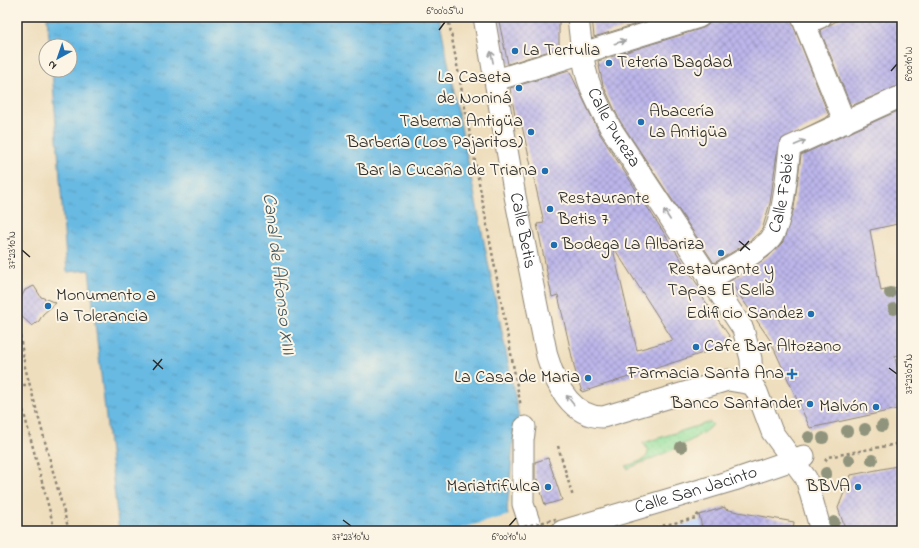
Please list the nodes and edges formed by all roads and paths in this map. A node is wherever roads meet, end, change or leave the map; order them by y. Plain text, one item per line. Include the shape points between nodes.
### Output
1 (448, 17) edge
2 (484, 17) edge
3 (578, 17) edge
4 (699, 17) edge
5 (809, 19) edge
6 (582, 52) junction
7 (496, 80) junction
8 (902, 96) edge
9 (856, 123) junction
10 (709, 280) junction
11 (17, 318) edge
12 (752, 384) junction
13 (30, 385) junction
14 (17, 386) edge
15 (525, 427) joint
16 (902, 443) edge
17 (558, 446) dead end
18 (806, 460) junction
19 (573, 497) dead end
20 (701, 507) dead end
21 (559, 525) edge
22 (662, 530) dead end
23 (55, 531) edge
24 (69, 531) edge
25 (507, 531) edge
26 (532, 531) edge
27 (821, 531) edge

1 - 15 path
7 -> 2 street, Calle Betis
3 - 6 street, Calle Pureza
6 -> 4 street
5 - 9 street
6 - 7 street
10 -> 6 street, Calle Pureza via 610,127 594,96
12 -> 7 street, Calle Betis via 728,380 603,417 582,412 569,401 552,372 547,356 515,196
8 - 9 street, Calle Fabié
10 -> 9 street, Calle Fabié via 754,252 772,236 783,199 790,147
10 - 12 street, Calle Pureza via 743,330 751,359
11 - 13 path via 24,366
12 - 18 street, Calle Pureza via 772,432
13 - 14 path
13 - 24 path
14 - 23 path
15 - 26 street via 523,504
16 - 18 path
17 - 19 path
18 - 21 street, Calle San Jacinto
18 - 27 street, Calle Pureza via 806,478
20 - 22 path, Calle San Jacinto via 696,518 661,526
21 - 25 path, bridge

